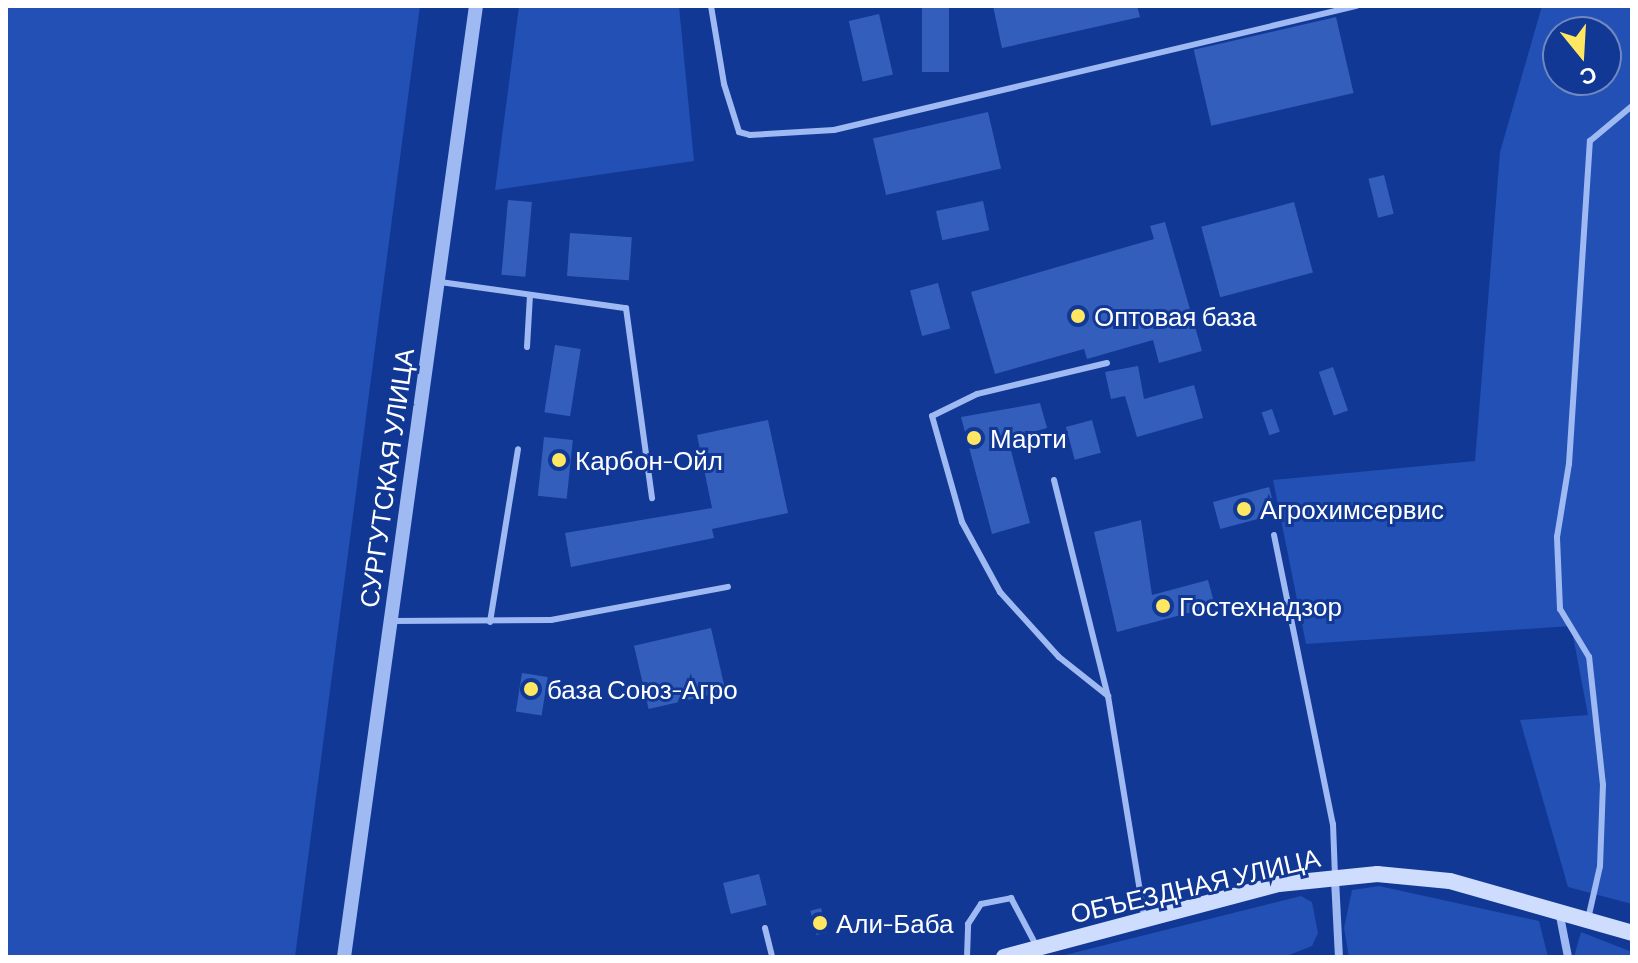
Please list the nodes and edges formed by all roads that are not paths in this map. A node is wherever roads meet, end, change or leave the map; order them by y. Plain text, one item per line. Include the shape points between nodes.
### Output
1 (476, 6) edge
2 (711, 6) edge
3 (1356, 6) edge
4 (1632, 106) edge
5 (438, 282) junction
6 (530, 295) junction
7 (527, 347) dead end
8 (1107, 363) dead end
9 (518, 449) dead end
10 (1054, 480) dead end
11 (652, 498) dead end
12 (1274, 535) dead end
13 (728, 587) dead end
14 (391, 621) junction
15 (490, 622) junction
16 (1108, 696) junction
17 (1335, 876) junction
18 (1559, 910) junction
19 (1588, 919) junction
20 (1145, 920) junction
21 (765, 928) dead end
22 (1632, 933) edge
23 (1038, 948) junction
24 (344, 957) edge
25 (772, 957) edge
26 (967, 957) edge
27 (1004, 957) edge
28 (1340, 957) edge
29 (1568, 957) edge

1 - 5 street, СУРГУТСКАЯ УЛИЦА
2 - 3 lane via 724,84 739,132 750,135 834,130
4 - 19 lane via 1590,141 1569,464 1557,537 1560,609 1589,657 1599,732 1600,866
5 - 6 lane
5 - 14 street, СУРГУТСКАЯ УЛИЦА
6 - 7 lane
6 - 11 lane via 626,308
8 - 16 lane via 977,394 932,416 962,522 1000,592 1059,657
9 - 15 lane
10 - 16 lane
12 - 17 lane via 1333,824
13 - 15 lane via 551,620
14 - 15 lane
14 - 24 street, СУРГУТСКАЯ УЛИЦА
16 - 20 lane
17 - 18 main road, ОБЪЕЗДНАЯ УЛИЦА via 1450,881
17 - 20 main road, ОБЪЕЗДНАЯ УЛИЦА
17 - 28 street
18 - 19 main road, ОБЪЕЗДНАЯ УЛИЦА
18 - 29 street
19 - 22 main road, ОБЪЕЗДНАЯ УЛИЦА
20 - 23 main road, ОБЪЕЗДНАЯ УЛИЦА
21 - 25 lane
23 - 26 lane via 1011,898 981,904 968,924
23 - 27 main road, ОБЪЕЗДНАЯ УЛИЦА

